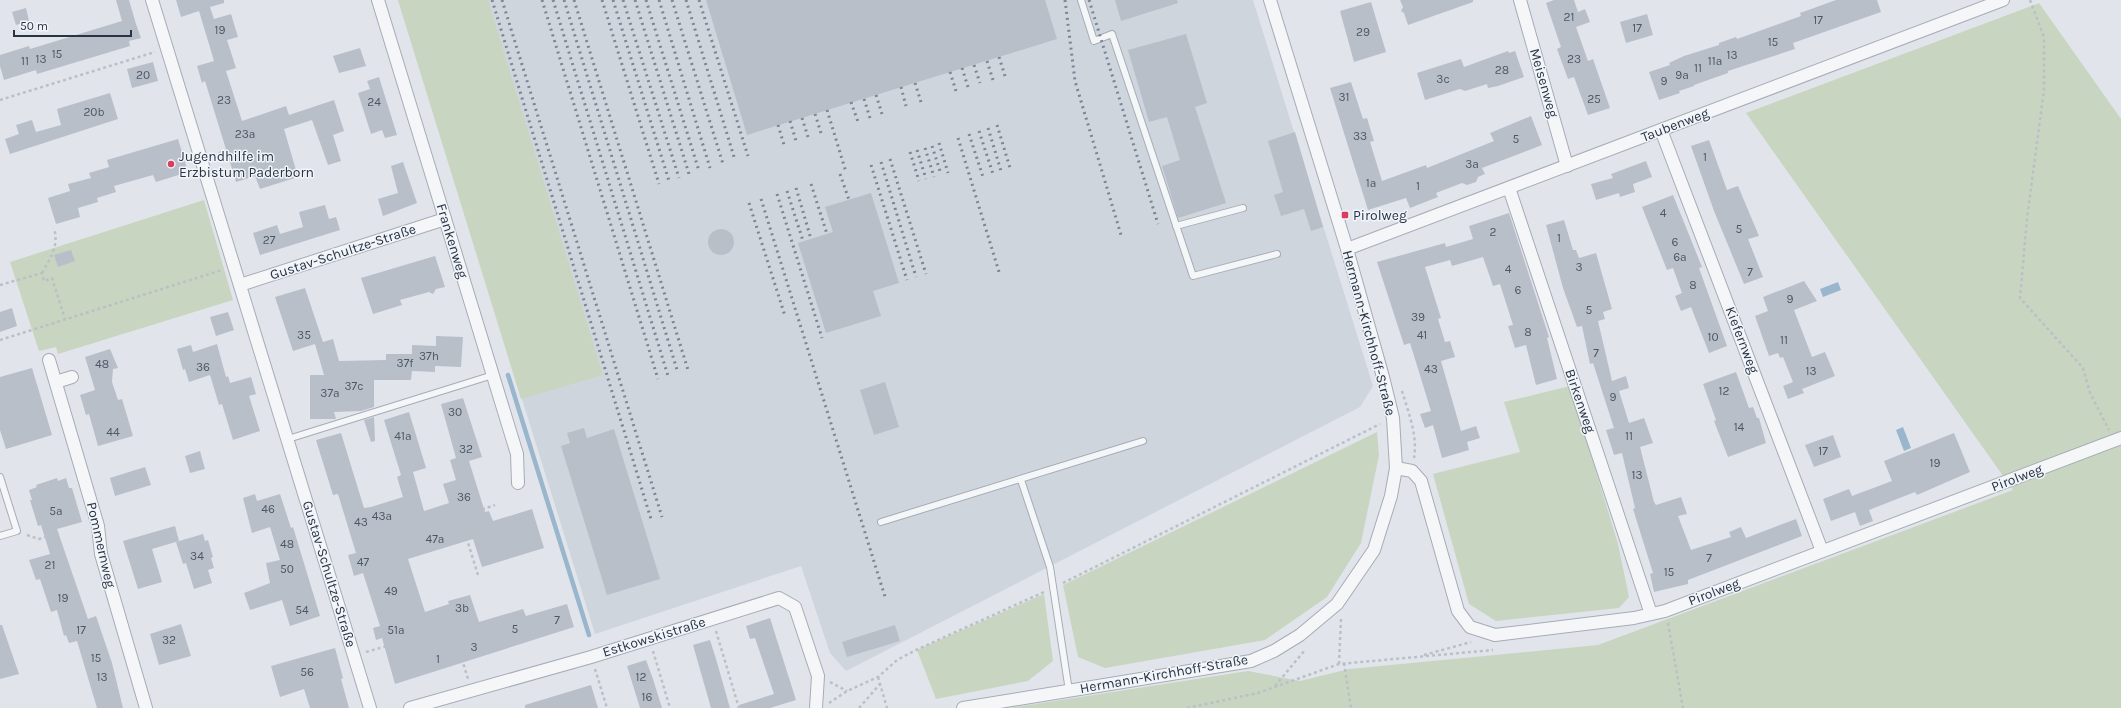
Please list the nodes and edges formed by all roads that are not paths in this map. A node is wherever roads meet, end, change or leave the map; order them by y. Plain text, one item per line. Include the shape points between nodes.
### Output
1 (152, 0) edge
2 (378, 0) edge
3 (1081, 0) edge
4 (1270, 0) edge
5 (1520, 0) edge
6 (2003, 0) edge
7 (1988, 3) edge
8 (1661, 130) junction
9 (1568, 166) junction
10 (1509, 188) junction
11 (1243, 208) dead end
12 (446, 219) junction
13 (1176, 226) junction
14 (1347, 249) junction
15 (1277, 254) dead end
16 (240, 285) junction
17 (49, 360) dead end
18 (493, 375) junction
19 (72, 376) dead end
20 (56, 382) junction
21 (288, 439) junction
22 (2118, 439) edge
23 (1142, 441) dead end
24 (1396, 468) junction
25 (0, 477) edge
26 (1021, 480) junction
27 (518, 483) dead end
28 (881, 522) dead end
29 (0, 536) edge
30 (1822, 551) junction
31 (1652, 614) junction
32 (1069, 691) junction
33 (146, 708) edge
34 (370, 708) edge
35 (410, 708) edge
36 (816, 708) edge
37 (963, 708) edge

1 - 16 street, Gustav-Schultze-Straße
2 - 12 street, Frankenweg
3 - 13 lane via 1094,41 1112,34
4 - 14 street, Hermann-Kirchhoff-Straße
5 - 9 street, Meisenweg
6 - 7 street, Taubenweg
7 - 8 street, Taubenweg
8 - 9 street, Taubenweg
8 - 30 street, Kiefernweg
9 - 10 street, Taubenweg
10 - 14 street, Taubenweg
10 - 31 street, Birkenweg
11 - 13 lane
12 - 16 street, Gustav-Schultze-Straße
12 - 18 street, Frankenweg
13 - 15 lane via 1193,276
14 - 24 street, Hermann-Kirchhoff-Straße via 1384,377 1393,418
16 - 21 street, Gustav-Schultze-Straße
17 - 20 street, Pommernweg
18 - 21 lane
18 - 27 street, Frankenweg via 517,454
19 - 20 street
20 - 33 street, Pommernweg via 98,526 101,554
21 - 34 street, Gustav-Schultze-Straße
22 - 30 street, Pirolweg
23 - 26 lane
24 - 31 street, Pirolweg via 1412,471 1421,481 1458,611 1470,627 1495,635
24 - 32 street, Hermann-Kirchhoff-Straße via 1391,496 1374,550 1337,604 1300,635 1251,661
25 - 29 lane via 17,531
26 - 28 lane
26 - 32 lane via 1050,567
30 - 31 street, Pirolweg
32 - 37 street, Hermann-Kirchhoff-Straße
35 - 36 street, Estkowskistraße via 592,657 778,598 795,607 818,676

